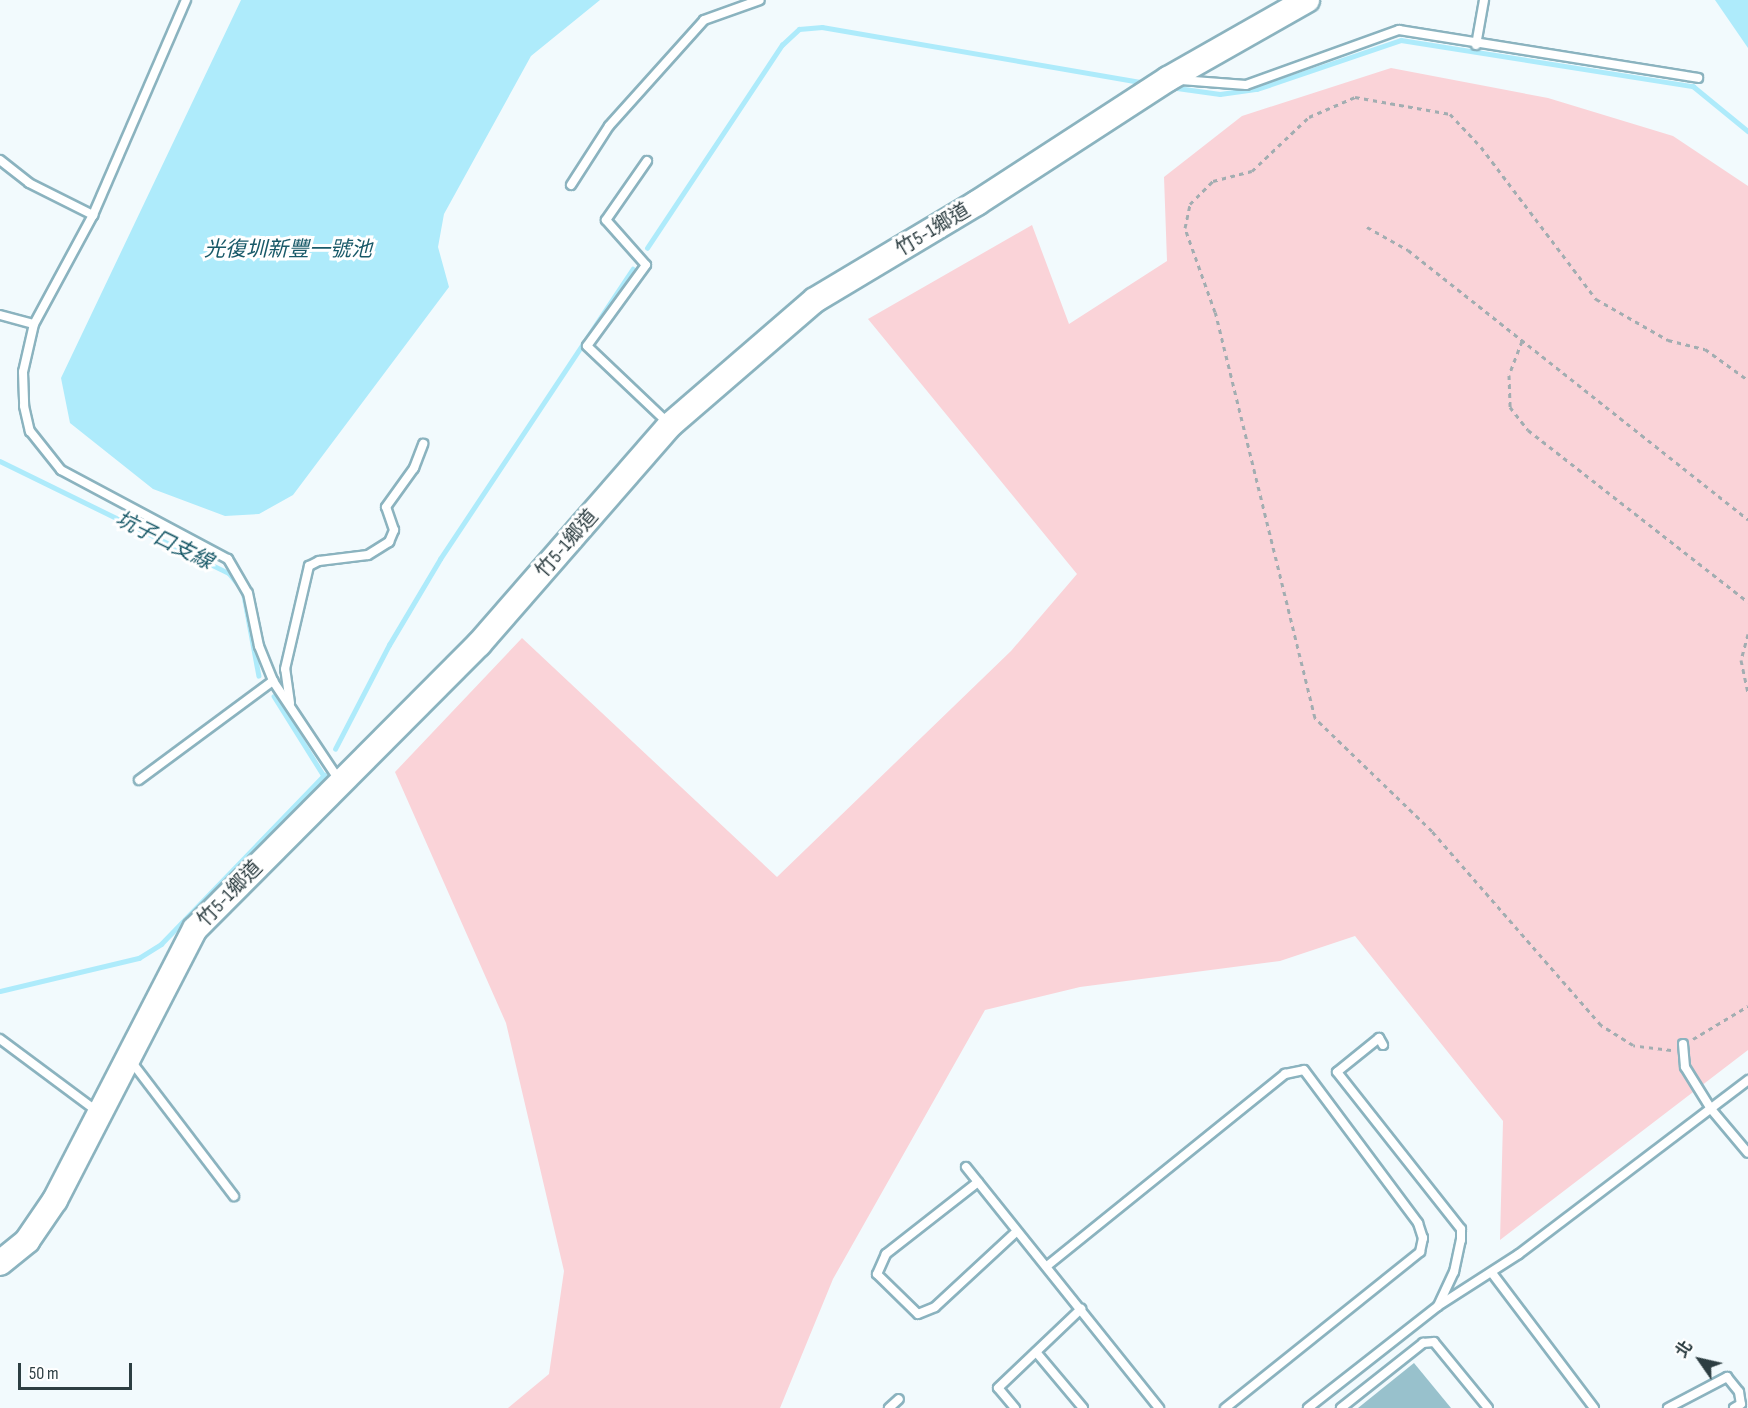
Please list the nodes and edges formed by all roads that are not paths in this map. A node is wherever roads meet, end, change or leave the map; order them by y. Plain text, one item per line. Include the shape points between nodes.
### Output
1 (186, 0) edge
2 (760, 0) edge
3 (1308, 0) edge
4 (1484, 0) edge
5 (1476, 45) junction
6 (1698, 78) dead end
7 (1168, 79) junction
8 (0, 160) edge
9 (648, 161) dead end
10 (571, 185) dead end
11 (93, 215) junction
12 (0, 315) edge
13 (34, 324) junction
14 (670, 425) junction
15 (423, 444) dead end
16 (273, 681) junction
17 (290, 703) junction
18 (139, 780) dead end
19 (339, 780) junction
20 (0, 1039) edge
21 (1683, 1044) road end
22 (1383, 1045) dead end
23 (129, 1058) junction
24 (1747, 1083) edge
25 (1711, 1109) junction
26 (100, 1113) junction
27 (1748, 1153) edge
28 (966, 1167) dead end
29 (978, 1182) junction
30 (234, 1196) dead end
31 (1016, 1233) junction
32 (0, 1263) edge
33 (1047, 1266) junction
34 (1492, 1273) junction
35 (1438, 1306) junction
36 (1081, 1309) junction
37 (1036, 1352) junction
38 (899, 1399) dead end
39 (890, 1408) edge
40 (1015, 1408) edge
41 (1083, 1408) edge
42 (1160, 1408) edge
43 (1225, 1408) edge
44 (1308, 1408) edge
45 (1341, 1408) edge
46 (1488, 1408) edge
47 (1594, 1408) edge
48 (1668, 1408) edge
49 (1734, 1408) edge

1 - 11 lane
2 - 10 lane via 704,20 609,126
3 - 7 street, 竹5-1鄉道
4 - 5 lane
5 - 6 lane
5 - 7 lane via 1399,30 1246,86
7 - 14 street, 竹5-1鄉道 via 977,203 815,300
8 - 11 lane via 29,183
9 - 14 lane via 606,220 646,265 587,346
11 - 13 lane
12 - 13 lane
13 - 16 lane via 22,372 30,431 41,450 61,470 100,494 228,560 248,593 258,646
14 - 19 street, 竹5-1鄉道 via 479,645
15 - 17 lane via 414,468 386,507 394,530 389,542 368,555 319,561 309,566 285,669
16 - 17 lane
16 - 18 lane
17 - 19 lane
19 - 23 street, 竹5-1鄉道 via 195,929
20 - 26 lane
21 - 25 lane via 1685,1067
22 - 35 lane via 1379,1038 1337,1072 1461,1228 1454,1272
23 - 26 street, 竹5-1鄉道
23 - 30 lane
24 - 25 lane
25 - 27 lane
25 - 34 lane
26 - 32 street, 竹5-1鄉道 via 55,1200 33,1233
28 - 29 lane
29 - 31 lane
29 - 31 lane via 886,1254 877,1274 918,1314 935,1307
31 - 33 lane
33 - 36 lane
33 - 43 lane via 1285,1074 1304,1070 1418,1222 1424,1238 1420,1252
34 - 35 lane
34 - 47 lane
35 - 44 lane
36 - 37 lane
36 - 42 lane
37 - 40 lane via 998,1388
37 - 41 lane
38 - 39 lane
45 - 46 lane via 1423,1343 1434,1342
48 - 49 lane via 1727,1377 1739,1392 1741,1404

